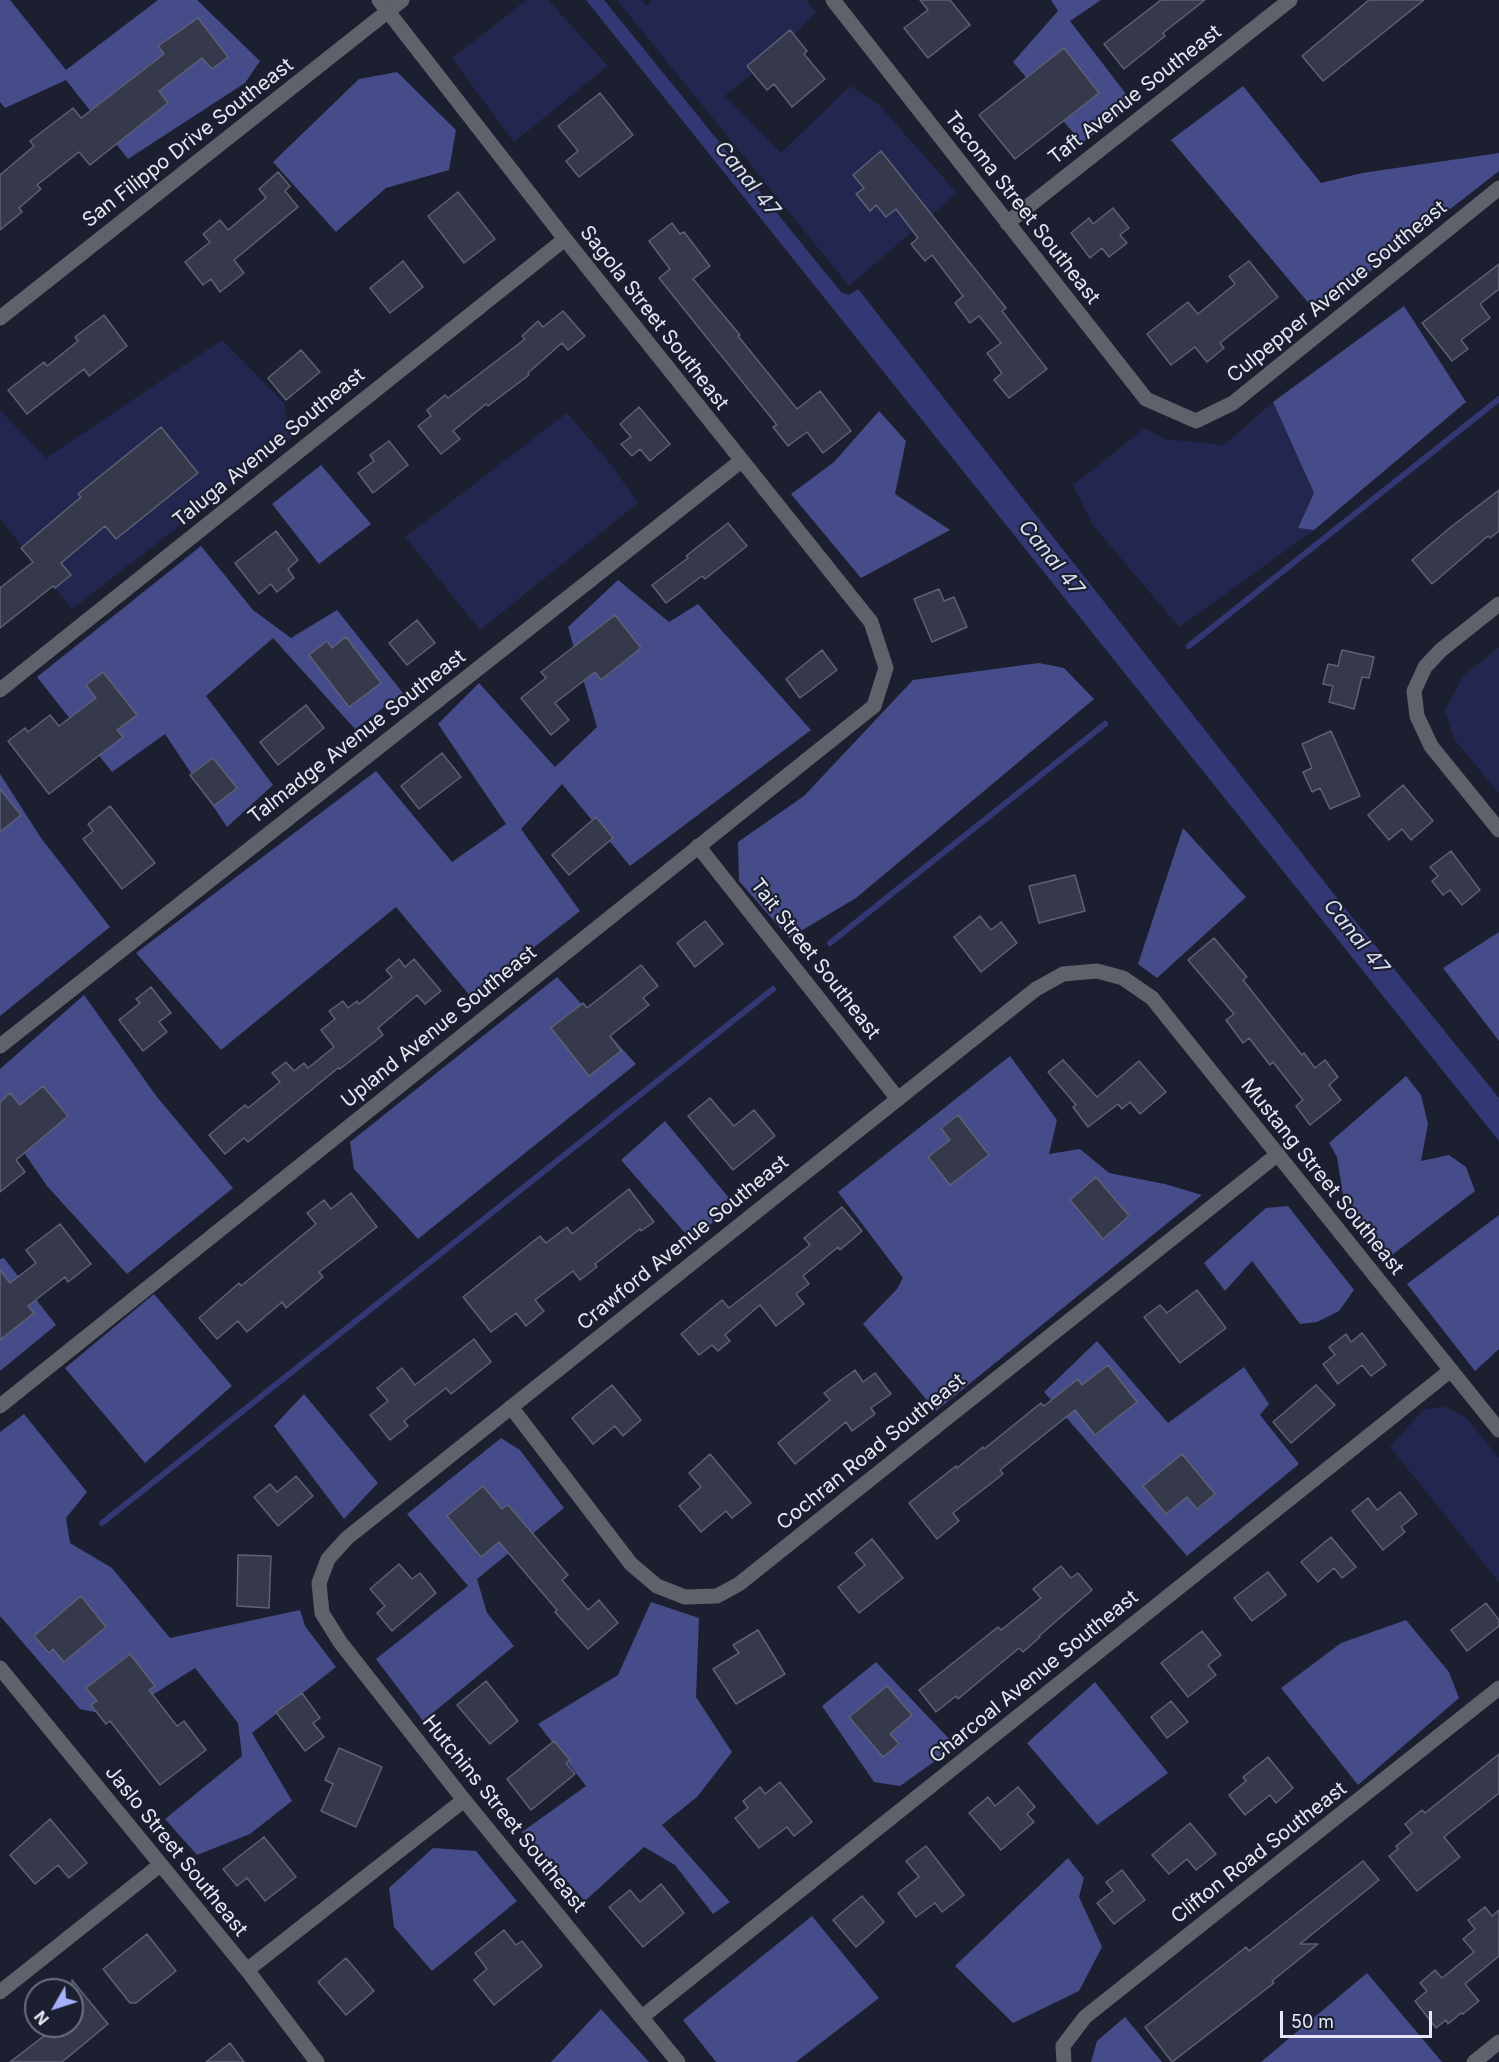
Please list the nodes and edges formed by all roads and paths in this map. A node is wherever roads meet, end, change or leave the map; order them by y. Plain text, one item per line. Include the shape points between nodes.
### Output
1 (402, 0) edge
2 (1290, 0) edge
3 (837, 2) edge
4 (384, 6) edge
5 (1499, 188) edge
6 (1007, 223) junction
7 (565, 239) junction
8 (0, 318) edge
9 (1196, 421) joint
10 (741, 461) junction
11 (1499, 604) edge
12 (886, 668) joint
13 (0, 690) edge
14 (1499, 830) edge
15 (698, 846) junction
16 (1097, 971) joint
17 (0, 1047) edge
18 (898, 1099) junction
19 (1278, 1154) junction
20 (1451, 1370) junction
21 (0, 1406) edge
22 (511, 1407) junction
23 (1499, 1430) edge
24 (319, 1582) joint
25 (0, 1668) edge
26 (1499, 1688) edge
27 (464, 1800) junction
28 (160, 1865) junction
29 (247, 1970) junction
30 (0, 1992) edge
31 (642, 2017) junction
32 (1499, 2042) edge
33 (317, 2062) edge
34 (678, 2062) edge
35 (1064, 2062) edge
36 (1474, 2062) edge

1 - 4 street, San Filippo Drive Southeast
2 - 6 street, Taft Avenue Southeast
3 - 6 street, Tacoma Street Southeast
4 - 7 street, Sagola Street Southeast
4 - 8 street, San Filippo Drive Southeast
5 - 9 street, Culpepper Avenue Southeast via 1233,403
6 - 9 street, Tacoma Street Southeast via 1146,399
7 - 10 street, Sagola Street Southeast
7 - 13 street, Taluga Avenue Southeast
10 - 12 street, Sagola Street Southeast via 871,622
10 - 17 street, Talmadge Avenue Southeast
11 - 14 street via 1440,650 1425,667 1414,691 1417,716 1431,746
12 - 15 street, Upland Avenue Southeast via 874,706
15 - 18 street, Tait Street Southeast
15 - 21 street, Upland Avenue Southeast
16 - 18 street, Crawford Avenue Southeast via 1063,974 1036,989
16 - 19 street, Mustang Street Southeast via 1123,978 1152,998
18 - 22 street, Crawford Avenue Southeast
19 - 20 street, Mustang Street Southeast
19 - 22 street, Cochran Road Southeast via 739,1584 717,1596 686,1597 657,1586 630,1564
20 - 23 street, Mustang Street Southeast
20 - 31 street, Charcoal Avenue Southeast
22 - 24 street, Crawford Avenue Southeast via 347,1538 328,1559
24 - 27 street, Hutchins Street Southeast via 322,1613 340,1642
25 - 28 street, Jaslo Street Southeast
26 - 35 street, Clifton Road Southeast via 1085,2017 1063,2046
27 - 29 street
27 - 31 street, Hutchins Street Southeast
28 - 29 street, Jaslo Street Southeast
28 - 30 street
29 - 33 street, Jaslo Street Southeast
31 - 34 street, Hutchins Street Southeast
32 - 36 street

